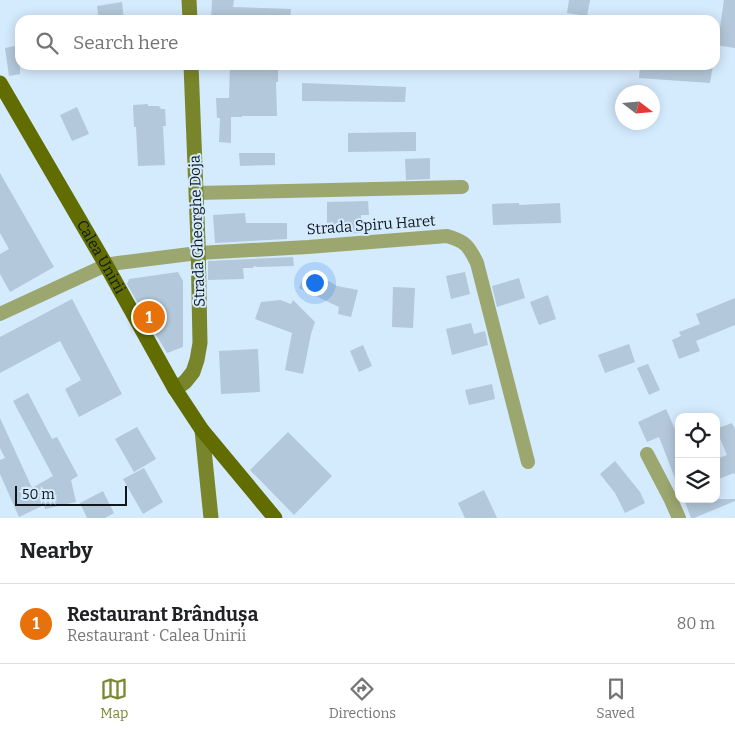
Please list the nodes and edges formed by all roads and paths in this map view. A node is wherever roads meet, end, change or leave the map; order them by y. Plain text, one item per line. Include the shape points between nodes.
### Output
1 (189, 0) edge
2 (190, 15) edge
3 (191, 70) edge
4 (0, 83) edge
5 (462, 187) dead end
6 (196, 193) junction
7 (198, 253) junction
8 (106, 265) junction
9 (0, 314) edge
10 (175, 389) junction
11 (202, 430) junction
12 (647, 454) dead end
13 (528, 462) dead end
14 (211, 518) edge
15 (275, 518) edge
16 (680, 518) edge

1 - 2 street
3 - 6 street, Strada Gheorghe Doja
4 - 8 main road, Calea Unirii
5 - 6 street
6 - 7 street, Strada Gheorghe Doja
7 - 8 street, Strada Spiru Haret
7 - 10 street, Strada Gheorghe Doja via 200,343 193,372
7 - 13 street, Strada Spiru Haret via 447,236 466,244 477,263
8 - 9 street, Strada Spiru Haret
8 - 10 main road, Calea Unirii
10 - 11 main road, Calea Unirii
11 - 14 street
11 - 15 main road, Calea Unirii
12 - 16 street

